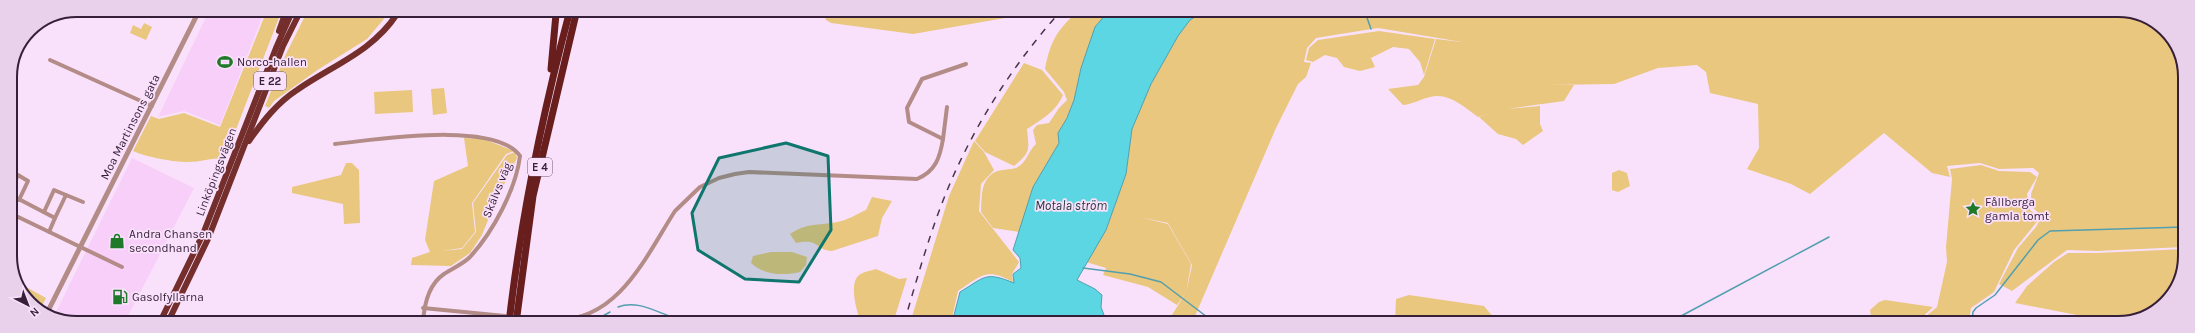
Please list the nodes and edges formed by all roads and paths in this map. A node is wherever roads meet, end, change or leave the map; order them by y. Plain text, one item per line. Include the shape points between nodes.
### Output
1 (196, 17) edge
2 (285, 17) edge
3 (290, 17) edge
4 (297, 17) edge
5 (395, 17) edge
6 (556, 17) edge
7 (568, 17) edge
8 (575, 17) edge
9 (276, 48) junction
10 (50, 60) dead end
11 (966, 64) dead end
12 (548, 96) junction
13 (152, 106) junction
14 (947, 107) dead end
15 (943, 139) junction
16 (335, 144) dead end
17 (243, 149) junction
18 (17, 177) edge
19 (66, 195) junction
20 (19, 200) joint
21 (83, 202) dead end
22 (44, 212) junction
23 (17, 216) edge
24 (55, 218) junction
25 (50, 232) junction
26 (80, 247) junction
27 (122, 267) dead end
28 (423, 308) junction
29 (49, 309) edge
30 (163, 316) edge
31 (171, 316) edge
32 (423, 316) edge
33 (484, 316) edge
34 (507, 316) edge
35 (518, 316) edge
36 (580, 316) edge

1 - 13 street, Moa Martinsons gata
2 - 9 highway
3 - 9 highway, E 22
4 - 17 highway, E 22
5 - 17 highway via 361,52 306,84 283,101 262,122
6 - 12 highway
7 - 12 highway, E 4
8 - 35 highway, E 4 via 533,196
9 - 30 highway, Linköpingsvägen / E 22 via 203,234
10 - 13 street
11 - 15 street via 922,79 907,108 909,122
12 - 34 highway, E 4 via 527,196
13 - 26 street, Moa Martinsons gata
14 - 15 street
15 - 36 street via 937,164 925,176 917,179 749,172 719,178 700,188 675,211 625,289 609,302
16 - 28 street, Skälvs väg via 462,135 498,141 516,150 520,156 519,167 488,236 469,258 442,275 431,288
17 - 31 highway, Linköpingsvägen / E 22 via 208,238
18 - 20 street via 18,175 28,181
19 - 21 street
19 - 22 street via 54,190
19 - 24 street
20 - 22 street
22 - 24 street
23 - 25 street
24 - 25 street
25 - 26 street
26 - 27 street
26 - 29 street, Moa Martinsons gata
28 - 32 street, Skälvs väg
28 - 33 street

